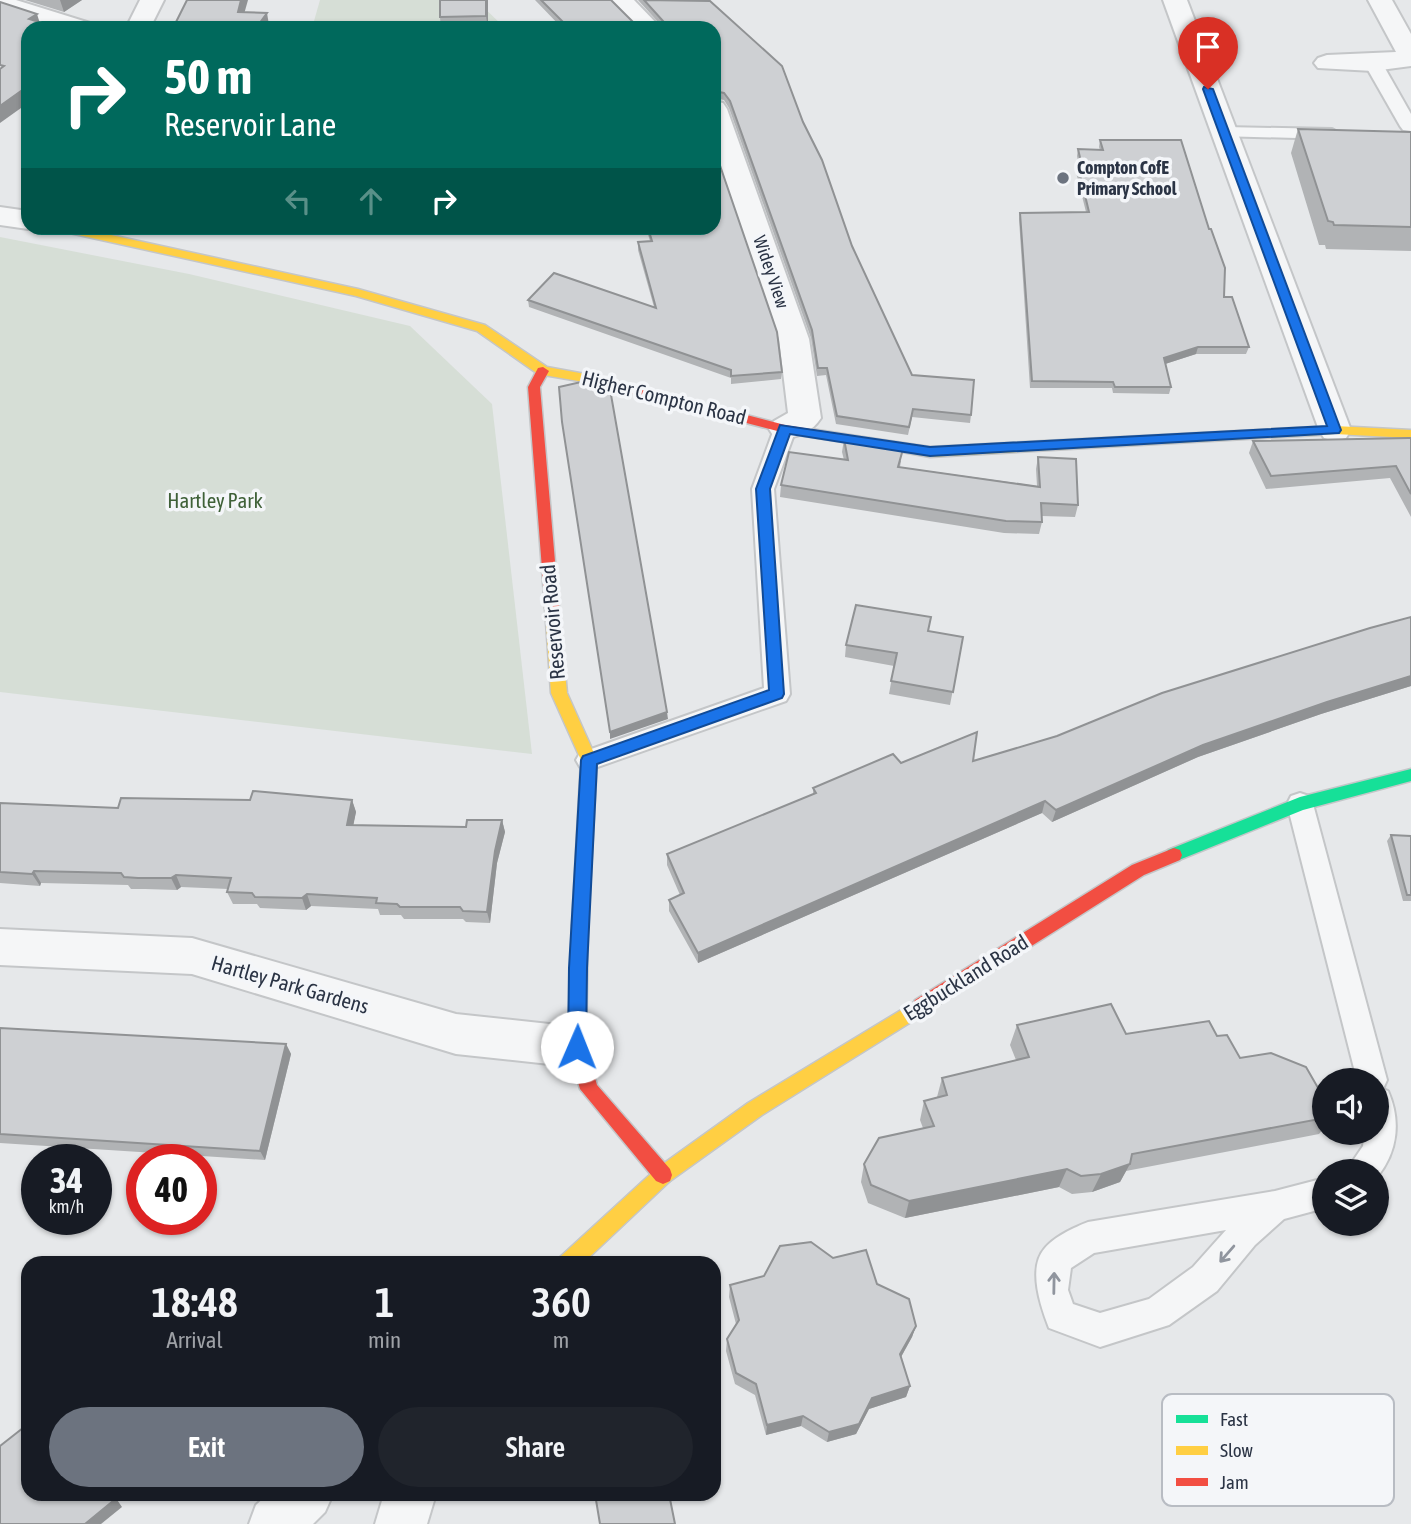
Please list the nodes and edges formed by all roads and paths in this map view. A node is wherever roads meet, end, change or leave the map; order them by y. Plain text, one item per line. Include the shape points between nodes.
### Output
1 (152, 0) edge
2 (620, 0) edge
3 (1175, 0) edge
4 (1380, 0) edge
5 (0, 3) edge
6 (58, 21) edge
7 (142, 21) edge
8 (642, 21) edge
9 (1411, 57) edge
10 (1327, 63) dead end
11 (1373, 63) junction
12 (721, 128) edge
13 (1224, 132) junction
14 (1406, 133) edge
15 (1344, 135) edge
16 (0, 215) edge
17 (21, 219) edge
18 (97, 235) edge
19 (543, 371) junction
20 (785, 429) junction
21 (1335, 430) junction
22 (1411, 434) edge
23 (589, 760) junction
24 (1411, 775) edge
25 (1300, 804) junction
26 (0, 947) edge
27 (577, 1047) junction
28 (1369, 1068) edge
29 (663, 1175) junction
30 (1312, 1196) edge
31 (1275, 1206) junction
32 (575, 1256) edge
33 (300, 1501) edge
34 (408, 1501) edge
35 (275, 1524) edge
36 (401, 1524) edge

1 - 7 street
2 - 8 street
3 - 13 street
4 - 9 street
5 - 6 street
9 - 11 street
10 - 11 street
11 - 14 lane
12 - 20 street, Widey View via 794,339 805,418
13 - 15 lane
13 - 21 street
16 - 17 street
18 - 19 street, Higher Compton Road via 358,293 481,328
19 - 20 street, Higher Compton Road via 588,378
19 - 23 street, Reservoir Road via 534,387 559,693
20 - 21 street, Higher Compton Road via 930,452
20 - 23 lane via 763,489 777,694
21 - 22 street, Higher Compton Road
23 - 27 street, Reservoir Road
24 - 25 street, Eggbuckland Road
25 - 28 lane
25 - 29 street, Eggbuckland Road via 1138,870 755,1109
26 - 27 street, Hartley Park Gardens via 192,956 456,1034
27 - 29 street, Reservoir Road via 589,1089
29 - 32 street, Eggbuckland Road
30 - 31 lane
31 -> 31 lane via 1205,1279 1157,1313 1100,1329 1061,1316 1052,1290 1056,1259 1088,1238
33 - 35 street
34 - 36 street

